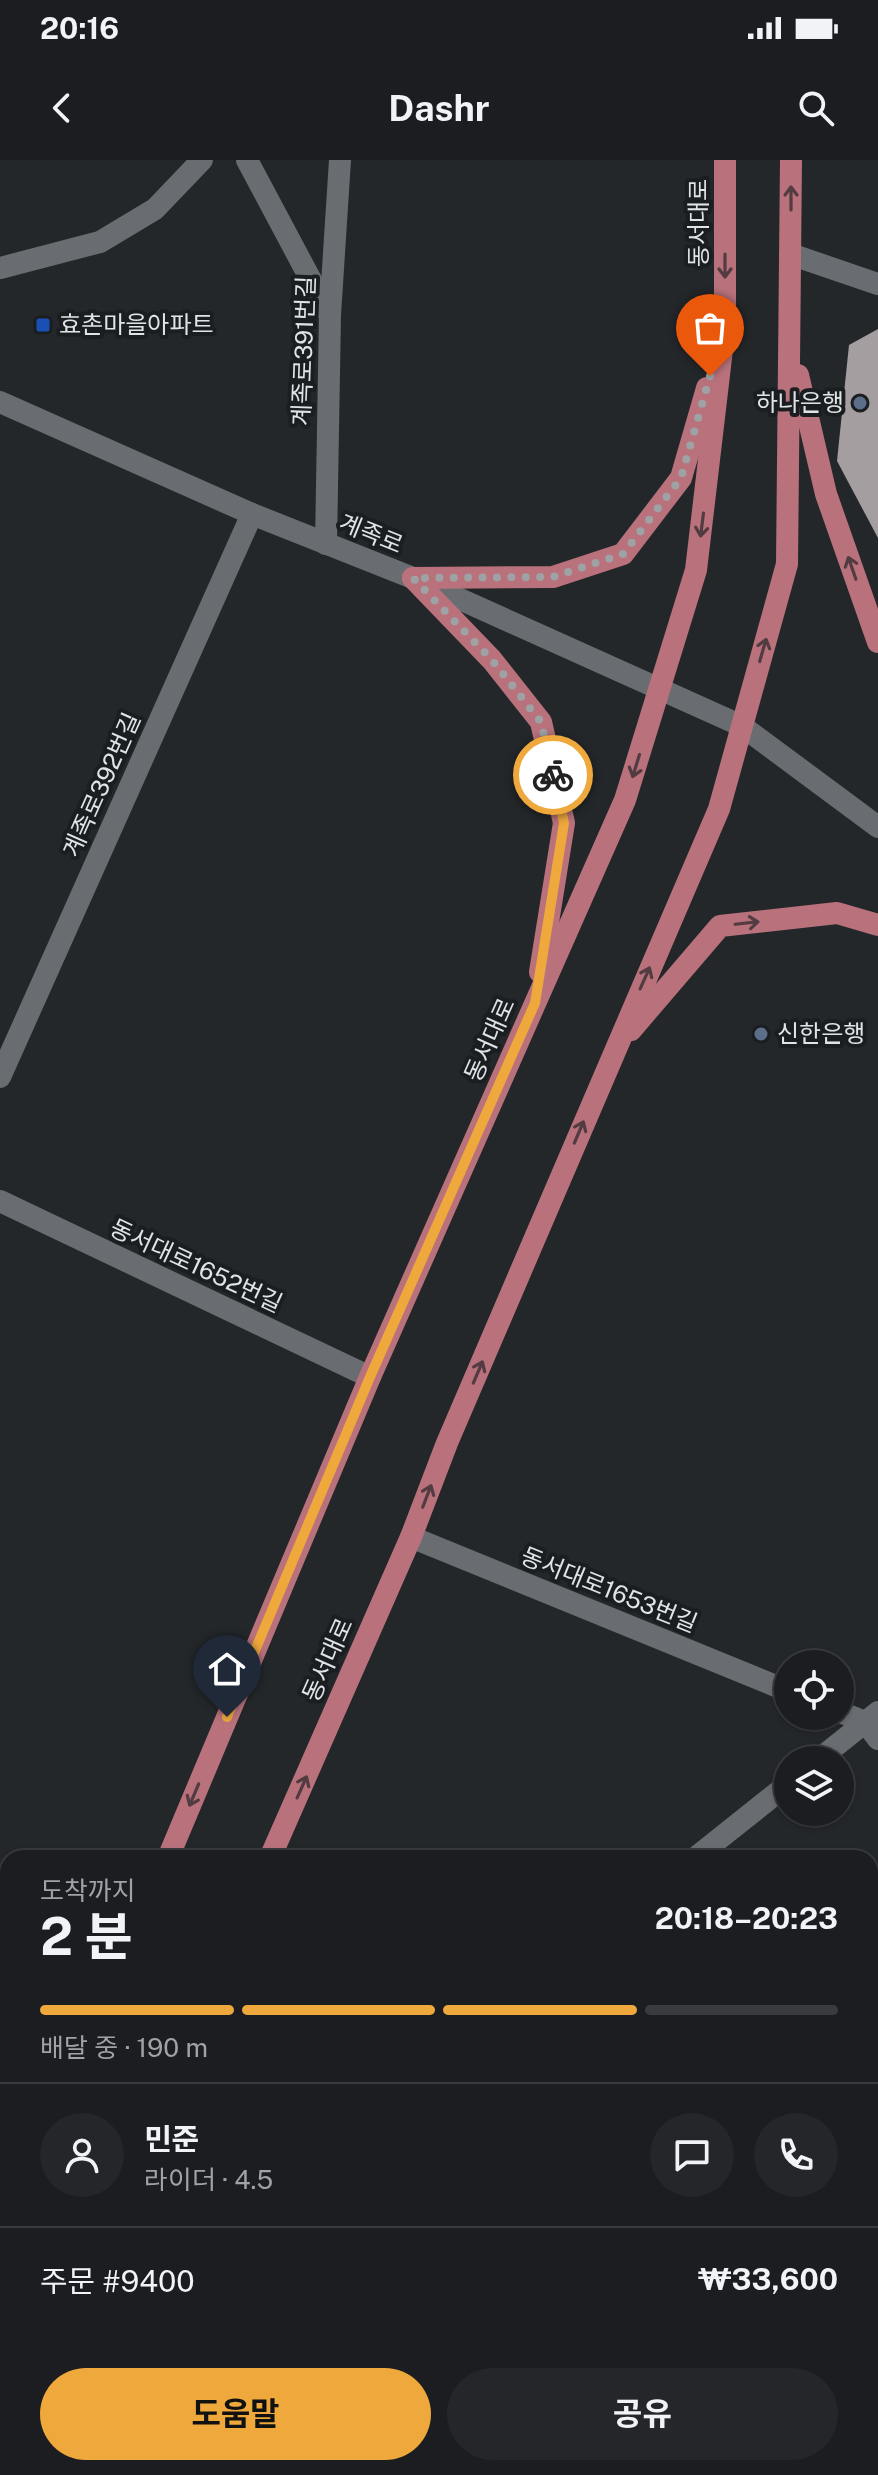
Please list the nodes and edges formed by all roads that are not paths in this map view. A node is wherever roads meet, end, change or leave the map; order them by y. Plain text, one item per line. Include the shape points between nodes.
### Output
1 (202, 160) edge
2 (247, 160) edge
3 (340, 160) edge
4 (725, 160) edge
5 (791, 160) edge
6 (790, 254) junction
7 (0, 268) edge
8 (878, 284) edge
9 (330, 315) junction
10 (725, 324) junction
11 (790, 340) junction
12 (0, 402) edge
13 (252, 514) junction
14 (326, 544) junction
15 (413, 578) junction
16 (878, 642) edge
17 (659, 691) junction
18 (742, 726) junction
19 (878, 827) edge
20 (878, 925) edge
21 (535, 1003) junction
22 (614, 1049) junction
23 (0, 1077) edge
24 (0, 1201) edge
25 (370, 1377) junction
26 (411, 1537) junction
27 (774, 1685) edge
28 (854, 1717) edge
29 (874, 1725) edge
30 (840, 1746) edge
31 (774, 1795) edge
32 (171, 1850) edge
33 (274, 1850) edge
34 (705, 1850) edge

1 - 7 street via 155,209 100,242
2 - 9 street
3 - 9 street, 계족로391번길
4 -> 10 main road, 동서대로
6 -> 5 main road, 동서대로
6 - 8 street
6 - 11 main road, 동서대로
9 - 14 street, 계족로391번길
10 - 15 main road via 681,478 623,554 553,577
10 -> 17 main road, 동서대로 via 696,570
16 -> 11 main road via 826,494
18 -> 11 main road, 동서대로 via 787,564
12 - 13 street, 계족로
13 - 14 street, 계족로
13 - 23 street, 계족로392번길
14 - 15 street, 계족로
15 - 17 street, 계족로
15 - 21 main road via 492,660 541,722 564,823
17 - 18 street, 계족로
17 -> 21 main road, 동서대로 via 625,800
18 - 19 street, 계족로
22 -> 18 main road, 동서대로 via 719,809
22 -> 20 main road via 720,926 837,913
21 - 25 main road, 동서대로
26 -> 22 main road, 동서대로
24 - 25 street, 동서대로1652번길
25 -> 32 main road, 동서대로
26 - 27 street, 동서대로1653번길
33 -> 26 main road, 동서대로
28 - 29 street
29 - 30 street
31 - 34 street

